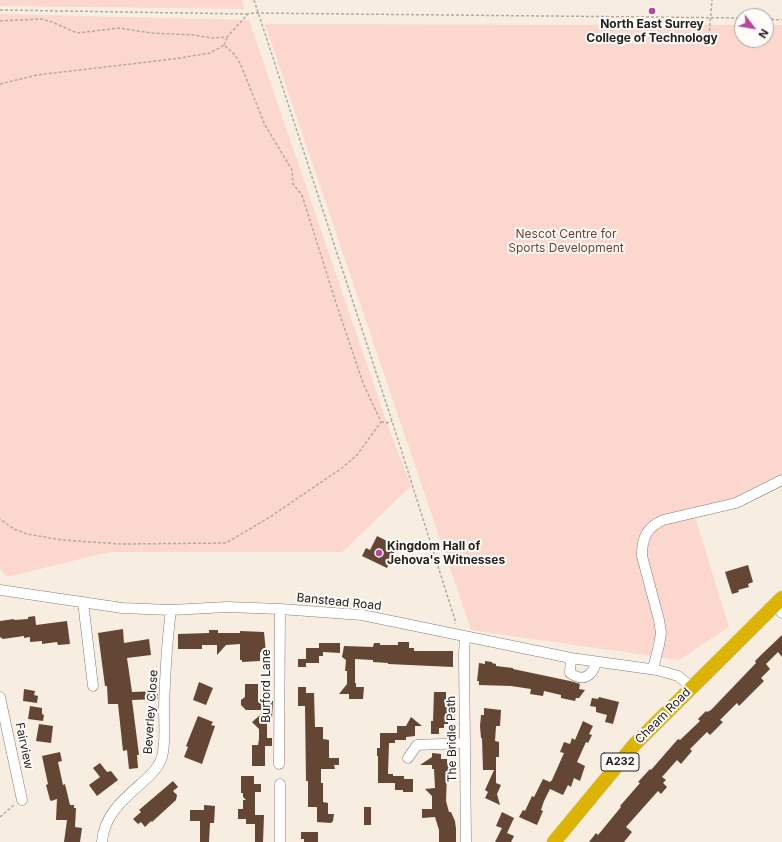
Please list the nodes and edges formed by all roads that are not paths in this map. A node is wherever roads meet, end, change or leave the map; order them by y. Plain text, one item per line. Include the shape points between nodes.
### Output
1 (782, 480) edge
2 (0, 590) edge
3 (83, 602) junction
4 (780, 606) edge
5 (280, 609) junction
6 (171, 610) junction
7 (465, 637) junction
8 (571, 658) junction
9 (596, 662) junction
10 (653, 669) junction
11 (92, 686) dead end
12 (692, 687) junction
13 (0, 697) edge
14 (465, 743) junction
15 (408, 758) dead end
16 (279, 764) dead end
17 (280, 784) dead end
18 (22, 800) road end
19 (102, 842) edge
20 (280, 842) edge
21 (466, 842) edge
22 (554, 842) edge

1 - 10 street via 736,503 663,520 649,529 644,536 642,556 660,633
2 - 3 street, Banstead Road
3 - 6 street, Banstead Road via 122,608
3 - 11 street
4 - 12 highway, Cheam Road / A232
5 - 6 street, Banstead Road via 227,607
5 - 7 street, Banstead Road via 362,615
5 - 16 street, Burford Lane
6 - 19 street, Beverley Close via 162,758 157,768 111,814
7 - 8 street, Banstead Road
7 - 14 street, The Bridle Path
8 - 9 street, Banstead Road
8 - 9 street via 570,673 582,678 588,676
9 - 10 street, Banstead Road
10 - 12 street, Banstead Road via 678,676
12 - 22 highway, Cheam Road / A232 via 635,744
13 - 18 street, Fairview
14 - 15 street via 417,745
14 - 21 street, The Bridle Path
17 - 20 street

